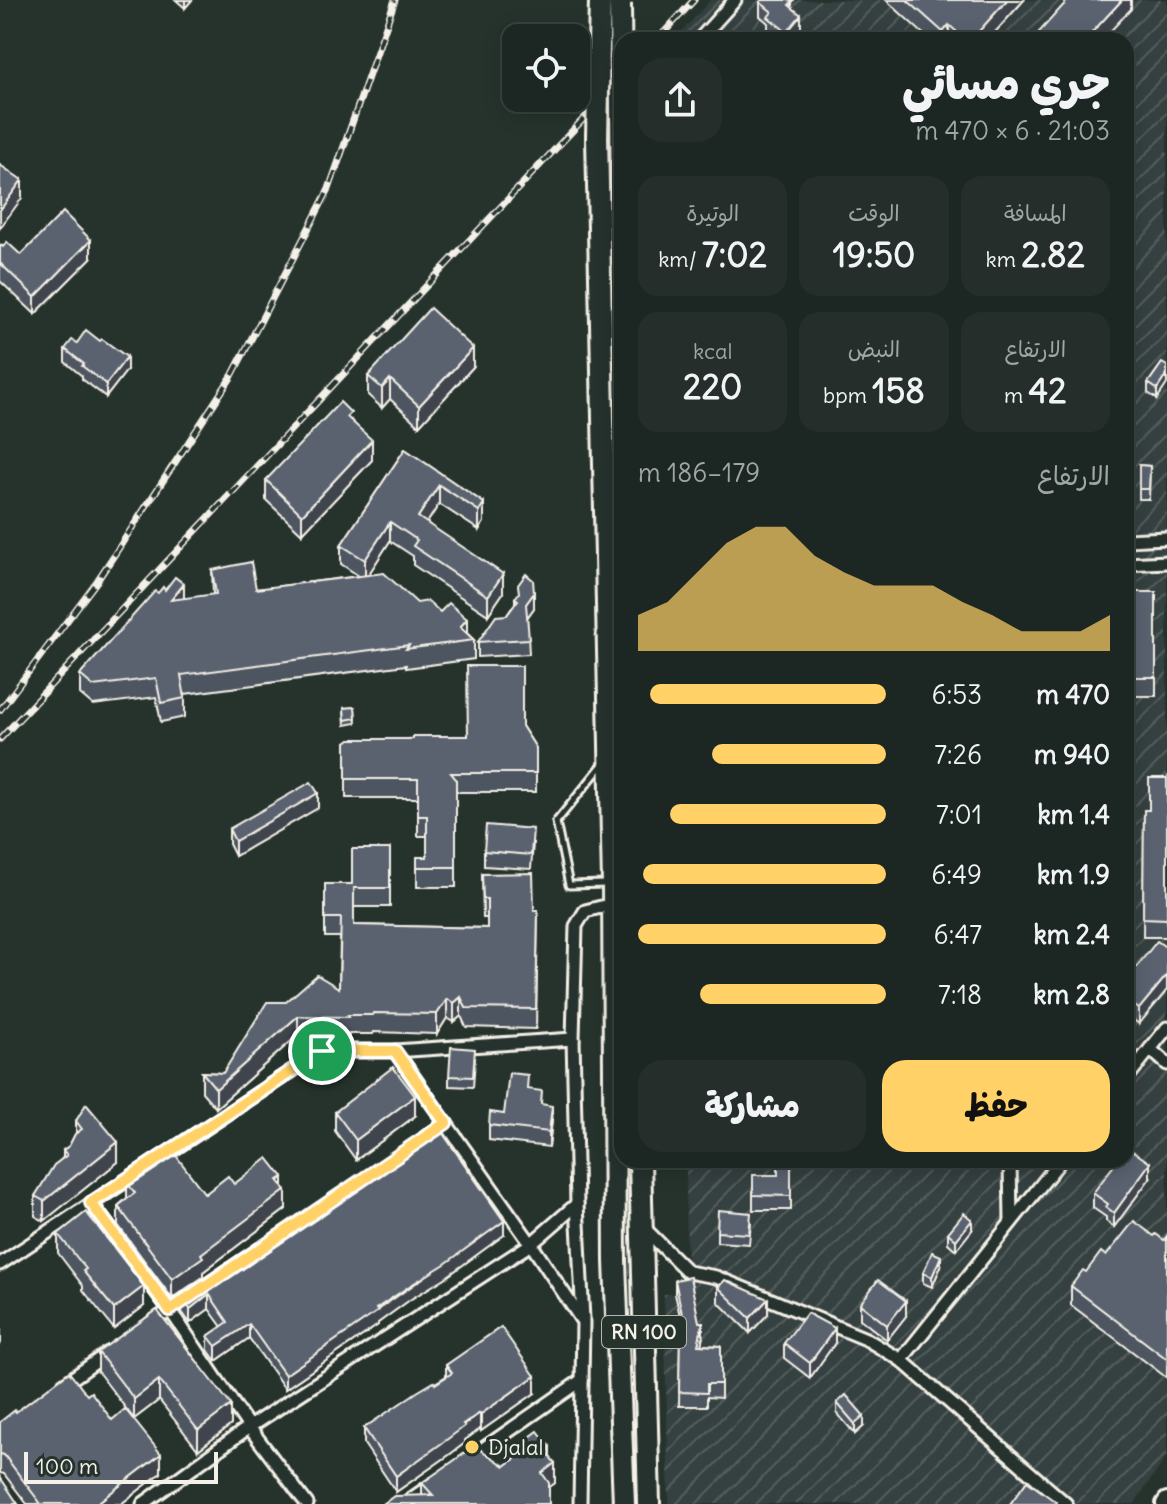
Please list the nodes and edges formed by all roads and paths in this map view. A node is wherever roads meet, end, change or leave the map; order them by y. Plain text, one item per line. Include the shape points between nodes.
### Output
1 (735, 0) edge
2 (613, 1) edge
3 (615, 32) edge
4 (707, 32) edge
5 (1167, 538) edge
6 (1134, 540) edge
7 (1167, 562) edge
8 (1134, 564) edge
9 (610, 756) junction
10 (613, 894) junction
11 (1167, 1028) edge
12 (573, 1039) junction
13 (1150, 1049) junction
14 (395, 1051) junction
15 (1167, 1064) edge
16 (1134, 1069) edge
17 (614, 1078) edge
18 (446, 1123) junction
19 (420, 1141) edge
20 (614, 1168) edge
21 (640, 1168) edge
22 (1010, 1168) edge
23 (1055, 1168) edge
24 (91, 1203) junction
25 (577, 1204) junction
26 (1011, 1222) junction
27 (641, 1225) junction
28 (275, 1239) edge
29 (531, 1244) junction
30 (0, 1264) edge
31 (170, 1310) junction
32 (583, 1322) junction
33 (144, 1328) edge
34 (118, 1346) edge
35 (901, 1360) junction
36 (582, 1380) junction
37 (52, 1392) edge
38 (249, 1427) junction
39 (455, 1469) edge
40 (442, 1477) edge
41 (143, 1504) edge
42 (307, 1504) edge
43 (404, 1504) edge
44 (580, 1504) edge
45 (624, 1504) edge
46 (649, 1504) edge
47 (1066, 1504) edge

1 - 4 street
2 - 3 highway, RN 100, bridge
2 - 9 highway, RN 100, bridge via 597,137
5 - 6 street
7 - 8 street
9 - 10 highway, RN 100
9 - 10 lane via 556,822 569,885
10 - 12 street via 585,911 576,926
10 - 17 highway, RN 100
11 - 13 street
12 - 14 street
12 - 25 street
13 - 15 street
13 - 16 street
14 - 18 street
14 - 24 street via 322,1051
18 - 19 street
18 - 29 street
20 - 45 highway, RN 100
21 - 27 highway, RN 100
22 - 26 street
23 - 26 street
24 - 30 street
24 - 31 street
25 - 29 street
25 - 32 street
26 - 35 street
27 - 35 street via 688,1272 716,1277 853,1333
27 - 46 highway, RN 100
28 - 31 street
29 - 32 street
29 - 38 street
31 - 33 street
31 - 38 street
32 - 36 street
34 - 37 street
35 - 47 street
36 - 39 street
36 - 44 street
38 - 41 street
38 - 42 street
40 - 43 street

